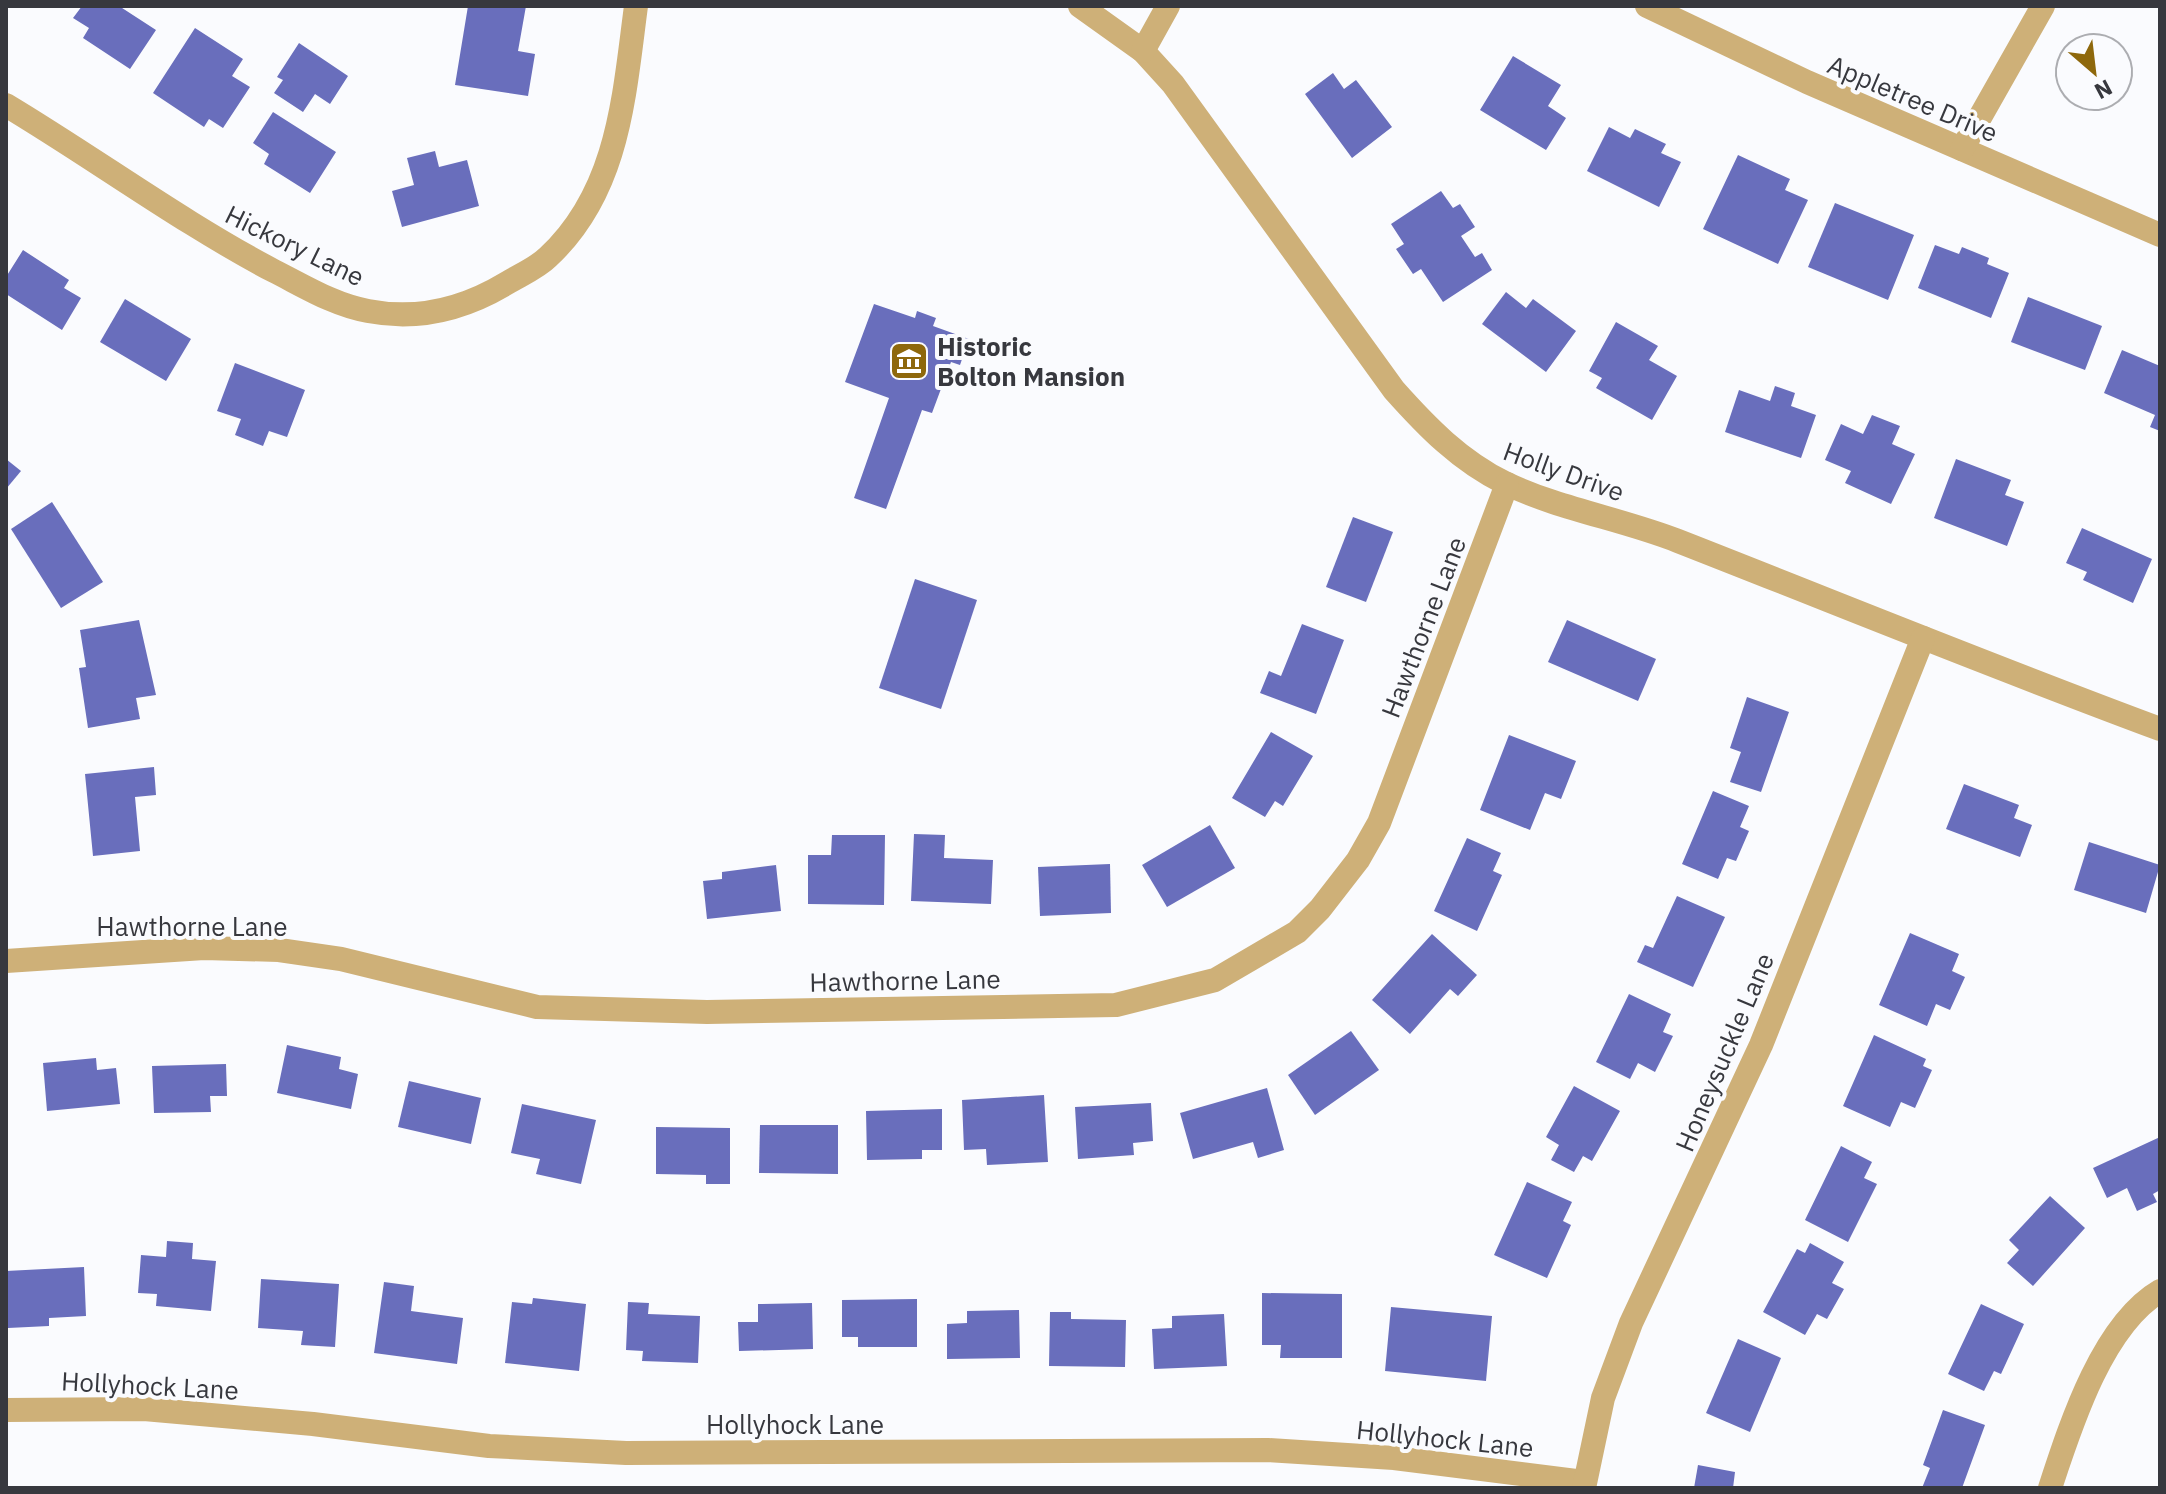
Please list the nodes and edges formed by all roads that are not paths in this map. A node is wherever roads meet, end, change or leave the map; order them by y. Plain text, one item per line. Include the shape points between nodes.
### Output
1 (636, 6) edge
2 (1080, 6) edge
3 (1168, 6) edge
4 (1647, 6) edge
5 (2043, 6) edge
6 (1143, 51) junction
7 (6, 105) edge
8 (1962, 149) junction
9 (2160, 235) edge
10 (1507, 484) junction
11 (1923, 638) junction
12 (2160, 729) edge
13 (6, 961) edge
14 (2160, 1291) edge
15 (6, 1410) edge
16 (1584, 1485) edge
17 (2050, 1488) edge

1 - 7 street, Hickory Lane via 612,158 574,230 546,259 481,298 417,315 369,311 331,300 237,251
2 - 6 street, Holly Drive
3 - 6 street
4 - 8 street, Appletree Drive
5 - 8 street
6 - 10 street, Holly Drive via 1173,84 1394,390 1436,437
8 - 9 street, Appletree Drive
10 - 11 street, Holly Drive via 1674,539
10 - 13 street, Hawthorne Lane via 1379,823 1358,860 1297,932 1215,980 1116,1005 707,1012 537,1007 341,959 279,950 204,948
11 - 12 street, Holly Drive
11 - 16 street, Honeysuckle Lane via 1761,1045 1631,1323 1603,1398
14 - 17 street via 2132,1315 2106,1350
15 - 16 street, Hollyhock Lane via 144,1409 489,1446 626,1453 1268,1450 1394,1458

